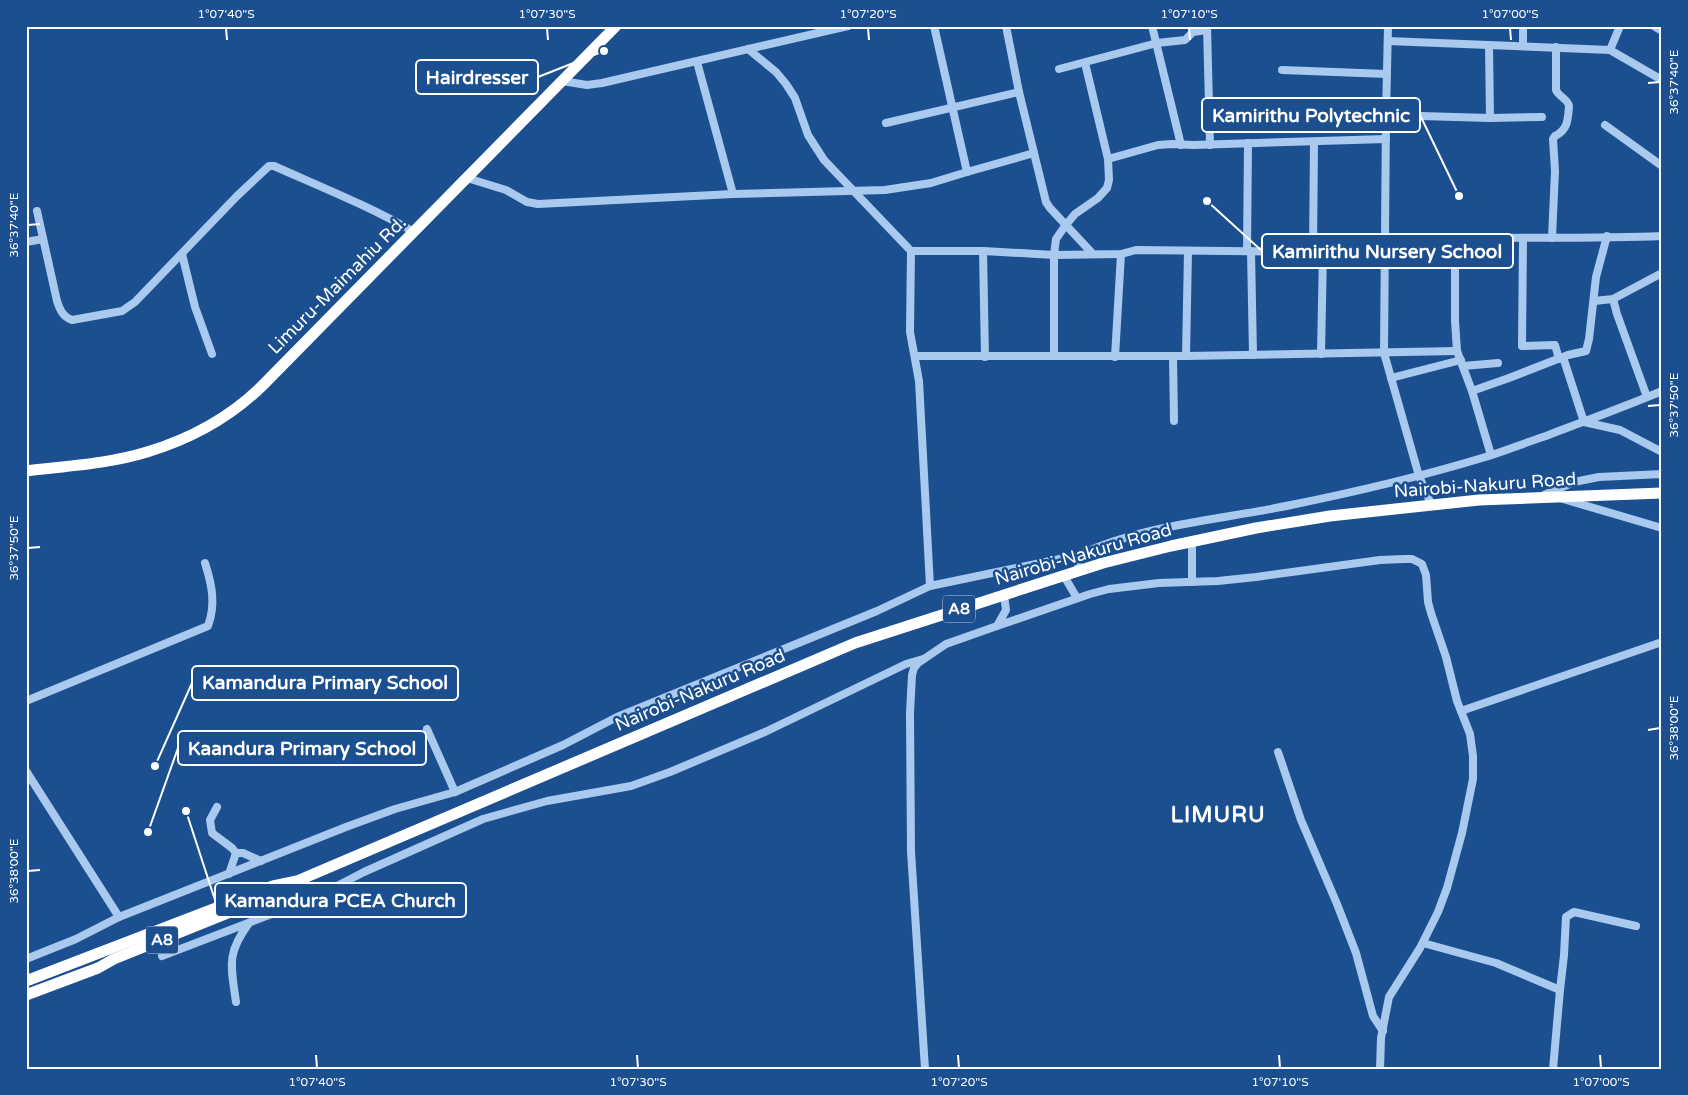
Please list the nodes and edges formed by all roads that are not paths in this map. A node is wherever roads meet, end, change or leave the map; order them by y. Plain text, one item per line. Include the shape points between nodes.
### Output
1 (616, 26) edge
2 (848, 26) edge
3 (934, 26) edge
4 (1006, 26) edge
5 (1152, 26) edge
6 (1388, 26) edge
7 (1523, 26) edge
8 (1620, 26) edge
9 (1654, 26) edge
10 (1207, 28) edge
11 (1662, 31) edge
12 (1388, 41) junction
13 (1157, 43) junction
14 (1489, 46) junction
15 (1523, 46) junction
16 (1556, 47) junction
17 (748, 49) junction
18 (1610, 50) junction
19 (697, 62) junction
20 (1085, 63) junction
21 (1059, 70) dead end
22 (1282, 70) dead end
23 (1386, 74) junction
24 (1662, 80) edge
25 (562, 81) junction
26 (1019, 92) junction
27 (952, 108) junction
28 (1386, 115) junction
29 (1542, 117) dead end
30 (1490, 118) junction
31 (886, 123) dead end
32 (1605, 125) dead end
33 (1386, 139) junction
34 (1314, 142) junction
35 (1248, 143) junction
36 (1181, 144) junction
37 (1210, 144) junction
38 (1034, 153) junction
39 (1108, 159) junction
40 (1662, 166) edge
41 (967, 172) junction
42 (467, 178) junction
43 (854, 192) junction
44 (733, 194) junction
45 (37, 211) dead end
46 (1065, 226) junction
47 (414, 232) junction
48 (1607, 236) junction
49 (1455, 237) junction
50 (1523, 238) junction
51 (1552, 238) junction
52 (43, 239) junction
53 (1661, 239) edge
54 (1386, 241) junction
55 (26, 242) edge
56 (911, 251) junction
57 (983, 251) junction
58 (1249, 251) junction
59 (1385, 251) junction
60 (1188, 252) junction
61 (1313, 252) junction
62 (1322, 252) junction
63 (1092, 253) junction
64 (182, 254) junction
65 (1121, 254) junction
66 (1054, 255) junction
67 (1662, 272) edge
68 (1613, 299) junction
69 (1594, 301) junction
70 (1457, 351) junction
71 (1384, 353) junction
72 (212, 354) dead end
73 (1321, 354) junction
74 (1054, 355) junction
75 (1253, 355) junction
76 (915, 356) junction
77 (1173, 356) junction
78 (1186, 356) junction
79 (985, 357) junction
80 (1115, 357) junction
81 (1561, 358) junction
82 (1462, 363) junction
83 (1498, 363) dead end
84 (1391, 378) junction
85 (1472, 391) junction
86 (1662, 391) edge
87 (1647, 397) junction
88 (1174, 421) dead end
89 (1584, 422) junction
90 (1662, 452) edge
91 (1491, 455) junction
92 (26, 471) edge
93 (1662, 474) edge
94 (1419, 476) junction
95 (1662, 493) edge
96 (1545, 496) junction
97 (1431, 504) junction
98 (1662, 528) edge
99 (1192, 541) junction
100 (1078, 555) junction
101 (205, 563) dead end
102 (1078, 571) junction
103 (1064, 576) junction
104 (1192, 582) junction
105 (930, 586) junction
106 (1004, 595) junction
107 (1077, 598) junction
108 (997, 626) junction
109 (1662, 642) edge
110 (923, 660) junction
111 (26, 702) edge
112 (1461, 711) junction
113 (426, 729) dead end
114 (1278, 752) dead end
115 (26, 771) edge
116 (455, 792) junction
117 (476, 805) junction
118 (217, 807) dead end
119 (483, 819) junction
120 (236, 853) junction
121 (261, 861) junction
122 (229, 874) junction
123 (296, 881) junction
124 (119, 916) junction
125 (249, 923) junction
126 (1636, 926) dead end
127 (1423, 943) junction
128 (162, 956) dead end
129 (26, 959) edge
130 (26, 981) edge
131 (1560, 990) junction
132 (26, 995) edge
133 (236, 1002) dead end
134 (1383, 1031) junction
135 (925, 1069) edge
136 (1380, 1069) edge
137 (1554, 1069) edge

1 - 25 highway, Limuru-Maimahiu Rd.
2 - 17 street
3 - 27 street
4 - 26 street
5 - 13 street
6 - 12 street
7 - 15 street
8 - 18 street
9 - 11 street
10 - 13 street via 1193,32 1185,40
10 - 37 street
12 - 14 street
12 - 23 street
13 - 20 street
13 - 36 street
14 - 15 street
14 - 30 street
15 - 16 street
16 - 18 street
16 - 51 street via 1556,90 1569,106 1565,129 1553,139
17 - 19 street
17 - 43 street via 786,84 814,146
18 - 24 street
19 - 25 street via 602,83 582,85
19 - 44 street
20 - 21 street
20 - 39 street
22 - 23 street
23 - 28 street
25 - 42 highway, Limuru-Maimahiu Rd.
26 - 27 street
26 - 38 street
27 - 31 street
27 - 41 street
28 - 30 street
28 - 33 street
29 - 30 street
32 - 40 street
33 - 34 street
33 - 54 street
34 - 35 street
34 - 61 street
35 - 37 street
35 - 58 street
36 - 37 street
36 - 39 street via 1158,145
38 - 41 street
38 - 46 street via 1046,202
39 - 46 street via 1107,188
41 - 43 street via 918,186
42 - 44 street via 538,204
42 - 47 highway, Limuru-Maimahiu Rd.
43 - 44 street
43 - 56 street
45 - 52 street
46 - 63 street
46 - 66 street via 1056,239
47 - 64 street via 326,189 269,166
47 - 92 highway, Limuru-Maimahiu Rd. via 257,390 227,415 192,434 147,452 101,462
48 - 51 street
48 - 53 street
48 - 69 street via 1596,277
49 - 50 street
49 - 54 street
49 - 70 street
50 - 51 street
50 - 81 street via 1522,346 1555,345
52 - 55 street
52 - 64 street via 57,301 66,318 72,320 126,309
54 - 59 street
56 - 57 street
56 - 76 street via 910,321
57 - 66 street
57 - 79 street
58 - 60 street
58 - 61 street
58 - 75 street
59 - 62 street
59 - 71 street
60 - 65 street via 1136,250
60 - 78 street
61 - 62 street
62 - 73 street
63 - 65 street
63 - 66 street
64 - 72 street via 195,308
65 - 80 street
66 - 74 street
67 - 68 street
68 - 69 street
68 - 87 street
69 - 81 street via 1586,351
70 - 71 street
70 - 82 street
71 - 73 street
71 - 84 street
73 - 75 street
74 - 79 street
74 - 80 street
75 - 78 street
76 - 79 street
76 - 105 street via 920,389
77 - 78 street
77 - 80 street
77 - 88 street
81 - 85 street
81 - 89 street
82 - 83 street
82 - 84 street
82 - 85 street
84 - 94 street
85 - 91 street
86 - 87 street
87 - 89 street
89 - 90 street via 1620,430
89 - 91 street
91 - 94 street
93 - 96 street via 1599,477 1574,482
94 - 97 street
94 - 100 street via 1290,506 1146,532
95 - 96 highway, Nairobi-Nakuru Road / A8
96 - 97 highway, Nairobi-Nakuru Road / A8
96 - 98 street
97 - 99 highway, Nairobi-Nakuru Road / A8 via 1330,516
99 - 102 highway, Nairobi-Nakuru Road / A8
99 - 104 street
100 - 102 street
100 - 105 street
101 - 111 street via 211,584 213,613 208,626
102 - 103 highway, Nairobi-Nakuru Road / A8
103 - 106 highway, Nairobi-Nakuru Road / A8
103 - 107 street
104 - 107 street via 1109,589
104 - 112 street via 1380,560 1418,561 1425,568 1428,602
105 - 116 street via 877,611 617,717 563,745
106 - 108 street via 1006,610
106 - 117 highway, Nairobi-Nakuru Road / A8 via 855,643
107 - 108 street
108 - 110 street via 946,644
109 - 112 street
110 - 119 street via 906,664 764,732 670,772 631,786 547,801
110 - 135 street via 914,668 912,675 910,713 911,852
112 - 127 street via 1470,734 1473,779 1447,888
113 - 116 street
114 - 134 street via 1356,953 1373,1016
115 - 124 street
116 - 121 street via 395,809
117 - 119 street
117 - 123 highway, Nairobi-Nakuru Road / A8
118 - 120 street via 210,820 212,833
119 - 125 street via 354,876 335,888
120 - 121 street
120 - 122 street
121 - 122 street
122 - 124 street
123 - 130 highway, Nairobi-Nakuru Road / A8 via 273,886
123 - 132 highway, Nairobi-Nakuru Road / A8 via 277,893
124 - 129 street via 76,939
125 - 128 street
125 - 133 street via 231,957
126 - 131 street via 1574,912 1566,916
127 - 131 street via 1496,963
127 - 134 street via 1389,997
131 - 137 street
134 - 136 street

